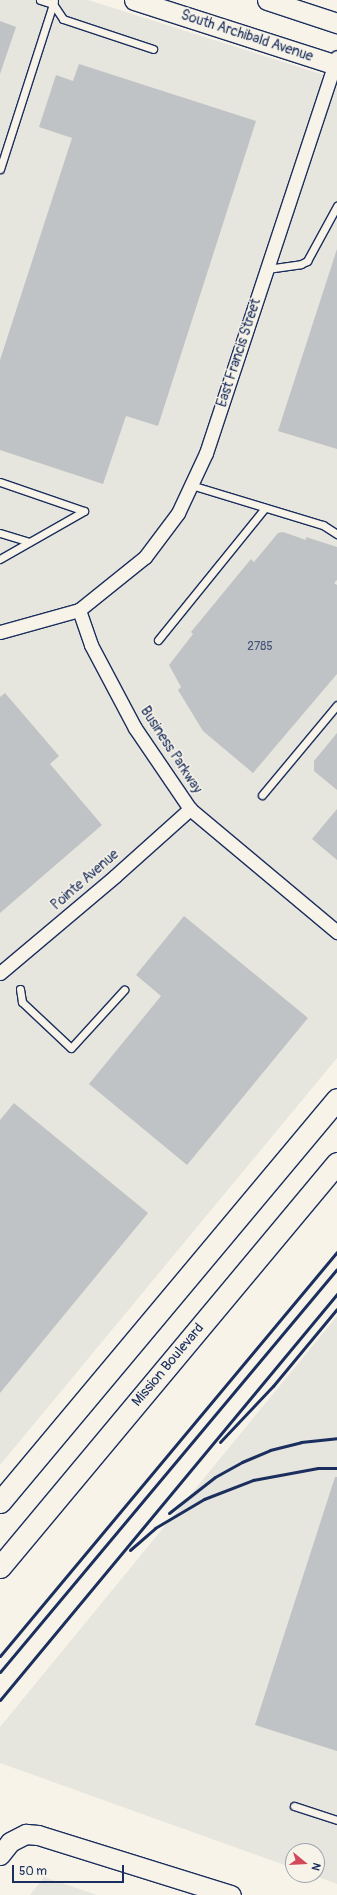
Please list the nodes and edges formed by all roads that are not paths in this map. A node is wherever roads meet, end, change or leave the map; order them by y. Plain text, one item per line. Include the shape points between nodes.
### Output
1 (40, 0) edge
2 (134, 0) edge
3 (267, 0) edge
4 (54, 2) edge
5 (337, 23) edge
6 (154, 49) dead end
7 (336, 62) edge
8 (0, 169) edge
9 (337, 206) edge
10 (267, 269) junction
11 (0, 482) edge
12 (191, 485) junction
13 (265, 508) junction
14 (0, 533) edge
15 (337, 534) edge
16 (29, 542) junction
17 (0, 559) edge
18 (79, 610) junction
19 (0, 632) edge
20 (158, 640) dead end
21 (337, 705) edge
22 (262, 795) dead end
23 (190, 809) junction
24 (337, 932) edge
25 (0, 973) edge
26 (20, 989) dead end
27 (124, 990) dead end
28 (337, 1099) edge
29 (337, 1163) edge
30 (0, 1502) edge
31 (0, 1567) edge
32 (294, 1806) dead end
33 (337, 1820) edge
34 (0, 1855) edge
35 (231, 1895) edge

1 - 4 lane
2 - 7 main road, South Archibald Avenue
3 - 5 main road
4 - 6 lane via 63,19
4 - 8 lane
7 - 10 street, East Francis Street
9 - 10 lane via 307,261
10 - 12 street, East Francis Street via 206,453
11 - 16 lane via 84,511
12 - 13 lane
12 - 18 street, East Francis Street via 178,513 145,557
13 - 15 lane via 323,525
13 - 20 lane
14 - 16 lane
16 - 17 lane
18 - 19 street
18 - 23 street, Business Parkway via 91,645 135,728
21 - 22 lane
23 - 24 street, Business Parkway
23 - 25 street, Pointe Avenue
26 - 27 lane via 22,1002 71,1048
28 - 30 main road
29 - 31 main road, Mission Boulevard
32 - 33 lane
34 - 35 main road via 10,1842 26,1834 38,1835 190,1885

